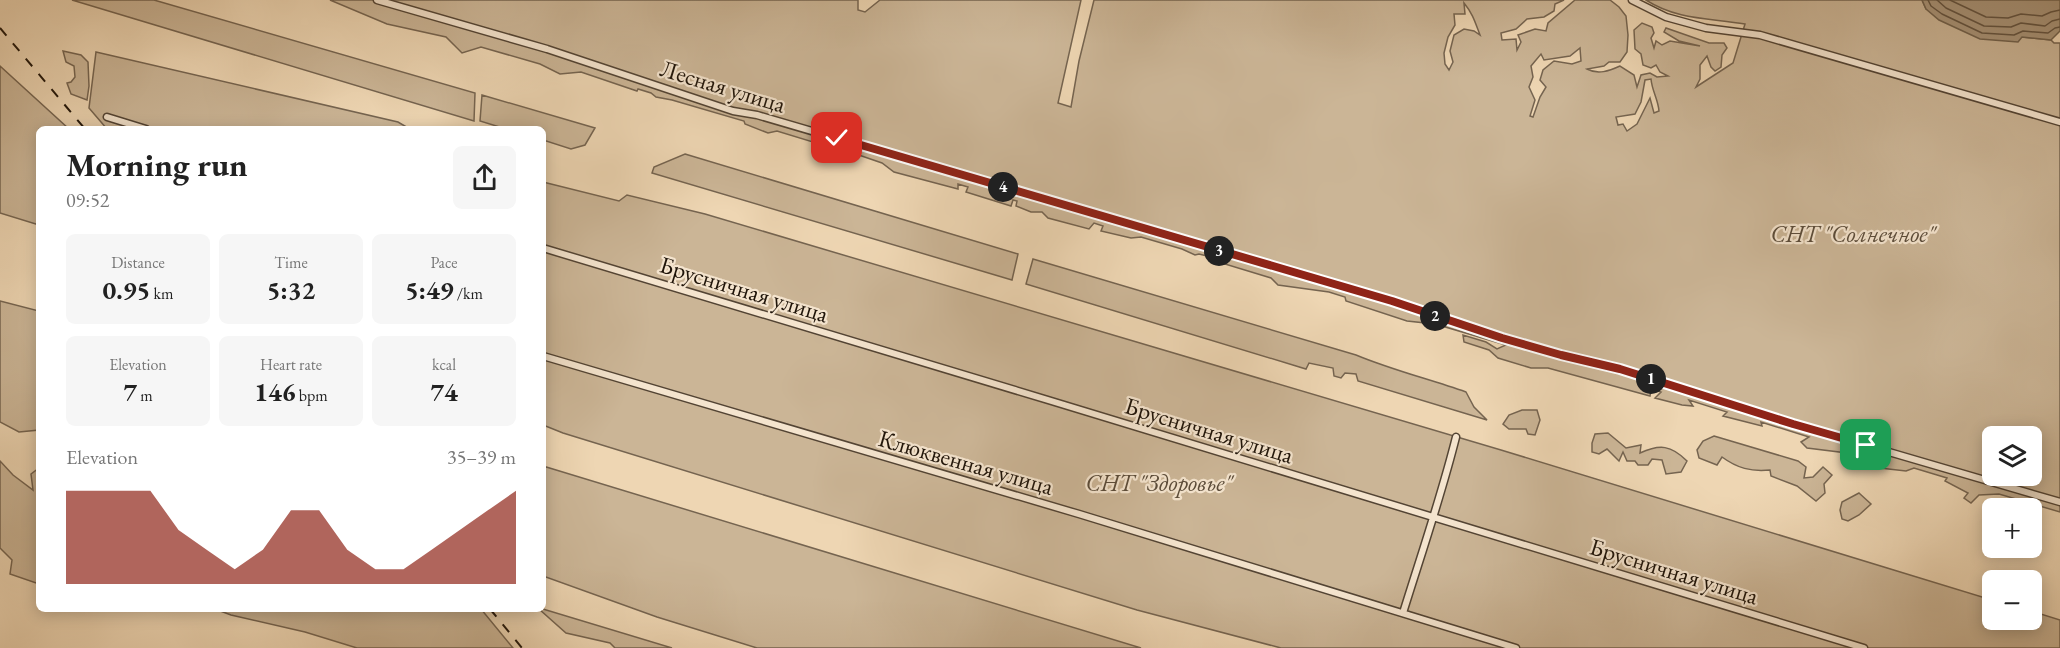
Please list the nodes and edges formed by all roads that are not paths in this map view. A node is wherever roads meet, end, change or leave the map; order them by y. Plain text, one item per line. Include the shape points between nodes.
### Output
1 (377, 0) edge
2 (1632, 0) edge
3 (107, 117) dead end
4 (2060, 122) edge
5 (136, 126) edge
6 (546, 249) edge
7 (546, 357) edge
8 (1456, 437) dead end
9 (2060, 502) edge
10 (1432, 518) junction
11 (1403, 614) junction
12 (1516, 648) edge
13 (1864, 648) edge

1 - 9 street, Лесная улица via 547,49 733,111 758,115 1369,295 1502,338 1620,369
2 - 4 street via 1666,17 1706,28 1760,35
3 - 5 street
6 - 10 street, Брусничная улица
7 - 11 street, Клюквенная улица
8 - 10 street
10 - 11 street
10 - 13 street, Брусничная улица
11 - 12 street, Клюквенная улица

